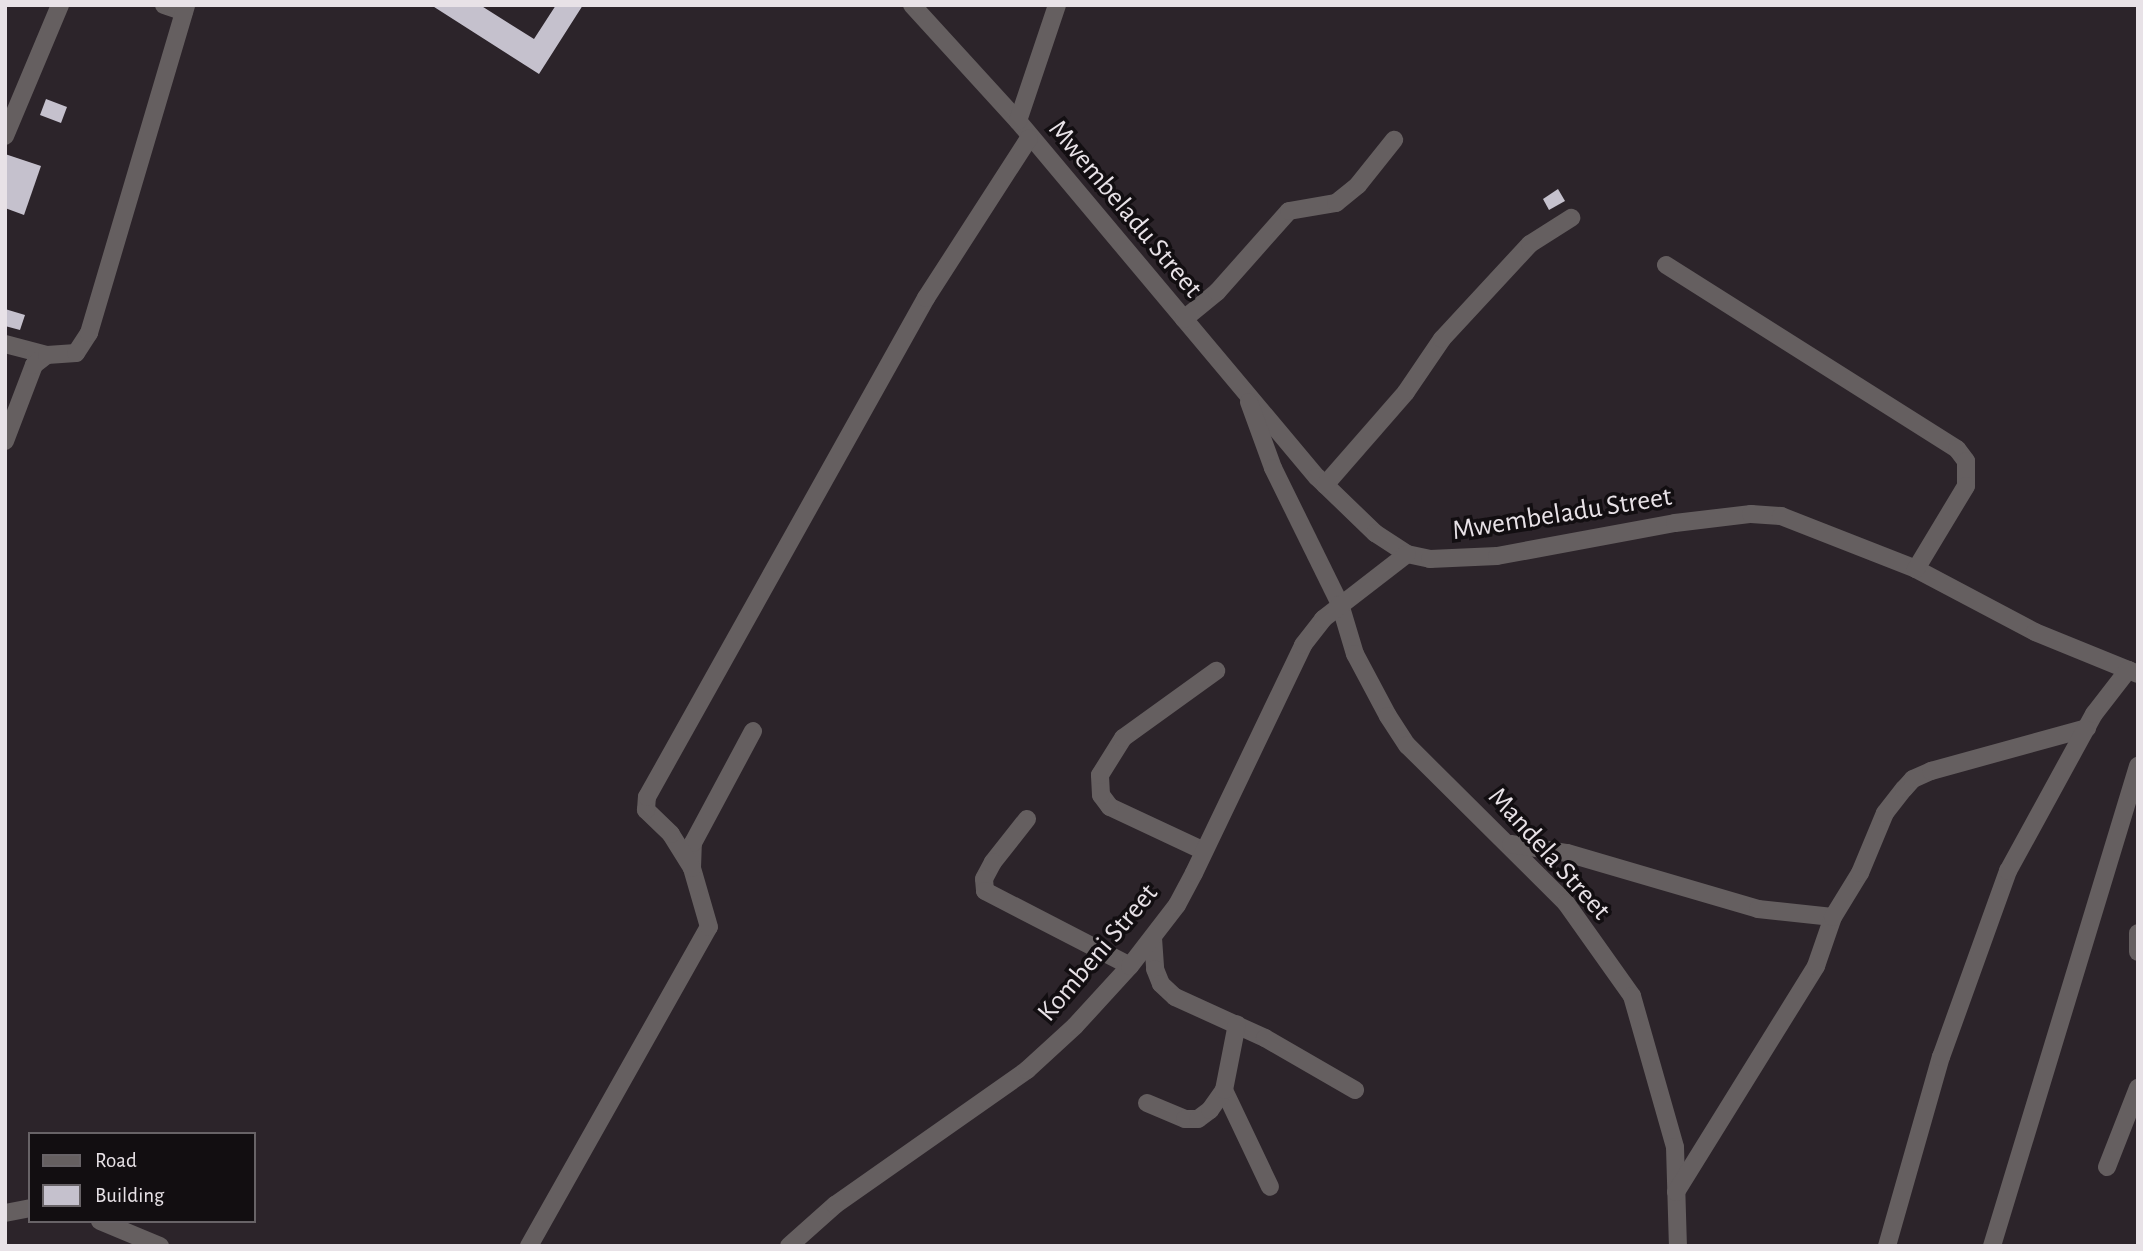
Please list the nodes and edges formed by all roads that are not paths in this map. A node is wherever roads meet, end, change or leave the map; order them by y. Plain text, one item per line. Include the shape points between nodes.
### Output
1 (61, 5) edge
2 (164, 5) edge
3 (912, 5) edge
4 (1057, 5) edge
5 (185, 9) edge
6 (1018, 121) junction
7 (5, 136) edge
8 (1029, 138) junction
9 (1394, 139) dead end
10 (1571, 218) dead end
11 (1666, 265) dead end
12 (1184, 319) junction
13 (5, 344) edge
14 (47, 355) junction
15 (1247, 396) junction
16 (5, 441) edge
17 (1325, 485) junction
18 (1407, 554) junction
19 (1916, 569) junction
20 (1340, 604) junction
21 (1216, 671) dead end
22 (2133, 672) edge
23 (2087, 728) junction
24 (753, 731) dead end
25 (2138, 766) edge
26 (1027, 819) dead end
27 (1511, 844) junction
28 (1204, 851) junction
29 (692, 868) junction
30 (1833, 917) junction
31 (2138, 933) edge
32 (1153, 938) junction
33 (2138, 952) edge
34 (1130, 966) junction
35 (1237, 1024) junction
36 (2138, 1088) edge
37 (1224, 1090) junction
38 (1355, 1090) dead end
39 (1147, 1103) dead end
40 (2107, 1167) dead end
41 (1270, 1187) dead end
42 (1676, 1192) junction
43 (105, 1223) edge
44 (160, 1246) edge
45 (529, 1246) edge
46 (789, 1246) edge
47 (1678, 1246) edge
48 (1887, 1246) edge
49 (1992, 1246) edge

1 - 7 street
2 - 5 street
3 - 6 street, Mwembeladu Street
4 - 6 street
5 - 14 street via 89,333 76,353
6 - 8 street, Mwembeladu Street
8 - 12 street, Mwembeladu Street
8 - 29 street via 926,298 647,797 646,810 671,834
9 - 12 street via 1358,185 1336,203 1289,211 1217,292
10 - 17 street via 1530,244 1442,339 1406,392
11 - 19 street via 1957,449 1966,461 1966,486
12 - 15 street, Mwembeladu Street
13 - 14 street
14 - 16 street via 34,365
15 - 17 street, Mwembeladu Street
15 - 20 street, Mandela Street via 1273,468
17 - 18 street, Mwembeladu Street via 1375,533
18 - 19 street, Mwembeladu Street via 1430,559 1497,556 1675,523 1751,514 1804,522
18 - 20 street, Kombeni Street
19 - 22 street, Mwembeladu Street via 2035,632
20 - 27 street, Mandela Street via 1355,654 1407,745
20 - 28 street, Kombeni Street via 1303,645
21 - 28 street via 1124,737 1100,775 1101,795 1110,807
22 - 23 street
23 - 30 street via 1913,779 1885,813 1860,873
23 - 48 street via 2008,871 1941,1057
24 - 29 street via 693,843
25 - 49 street
26 - 34 street via 993,862 984,879 985,891
27 - 30 street via 1567,853 1758,909
27 - 42 street, Mandela Street via 1566,903 1632,996 1675,1147
28 - 32 street, Kombeni Street via 1177,905
29 - 45 street via 709,914 705,939
30 - 42 street via 1816,966
31 - 33 street
32 - 34 street, Kombeni Street
32 - 35 street via 1161,984 1175,997
34 - 46 street, Kombeni Street via 1027,1070 835,1205
35 - 37 street
35 - 38 street
36 - 40 street
37 - 39 street via 1198,1119 1178,1117
37 - 41 street
42 - 47 street, Mandela Street
43 - 44 street

